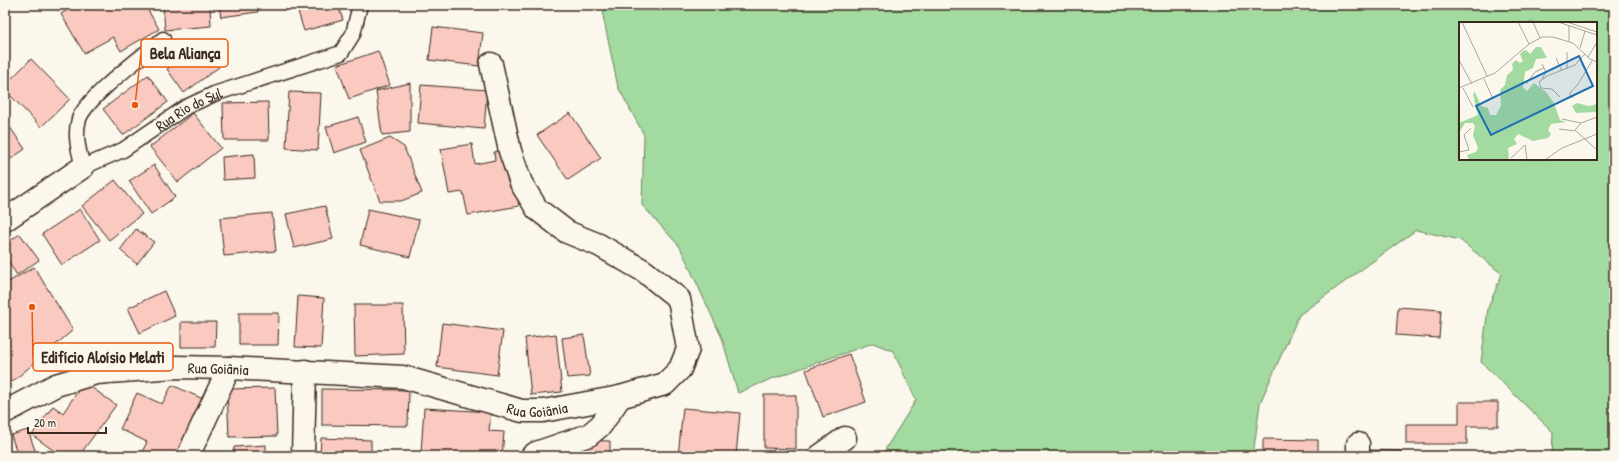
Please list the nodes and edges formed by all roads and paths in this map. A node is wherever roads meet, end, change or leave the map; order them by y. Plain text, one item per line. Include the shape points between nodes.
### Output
1 (360, 5) edge
2 (163, 39) dead end
3 (491, 64) dead end
4 (82, 168) junction
5 (5, 220) edge
6 (229, 368) junction
7 (306, 372) junction
8 (620, 397) junction
9 (5, 412) edge
10 (845, 438) dead end
11 (188, 456) edge
12 (303, 456) edge
13 (532, 456) edge
14 (820, 456) edge

1 - 4 lane, Rua Rio do Sul via 353,34 341,53 214,94 186,107 123,150
2 - 4 lane via 96,96 79,119 77,142
3 - 8 street, Rua Goiânia via 510,151 521,183 538,209 567,232 599,245 644,271 679,299 688,348 680,368 665,384
4 - 5 street, Rua Rio do Sul
6 - 7 street, Rua Goiânia
6 - 9 street, Rua Goiânia via 175,367 96,373 56,385
6 - 11 street
7 - 8 street, Rua Goiânia via 403,377 522,411 543,411
7 - 12 street
8 - 13 street via 601,425 589,435
10 - 14 street

